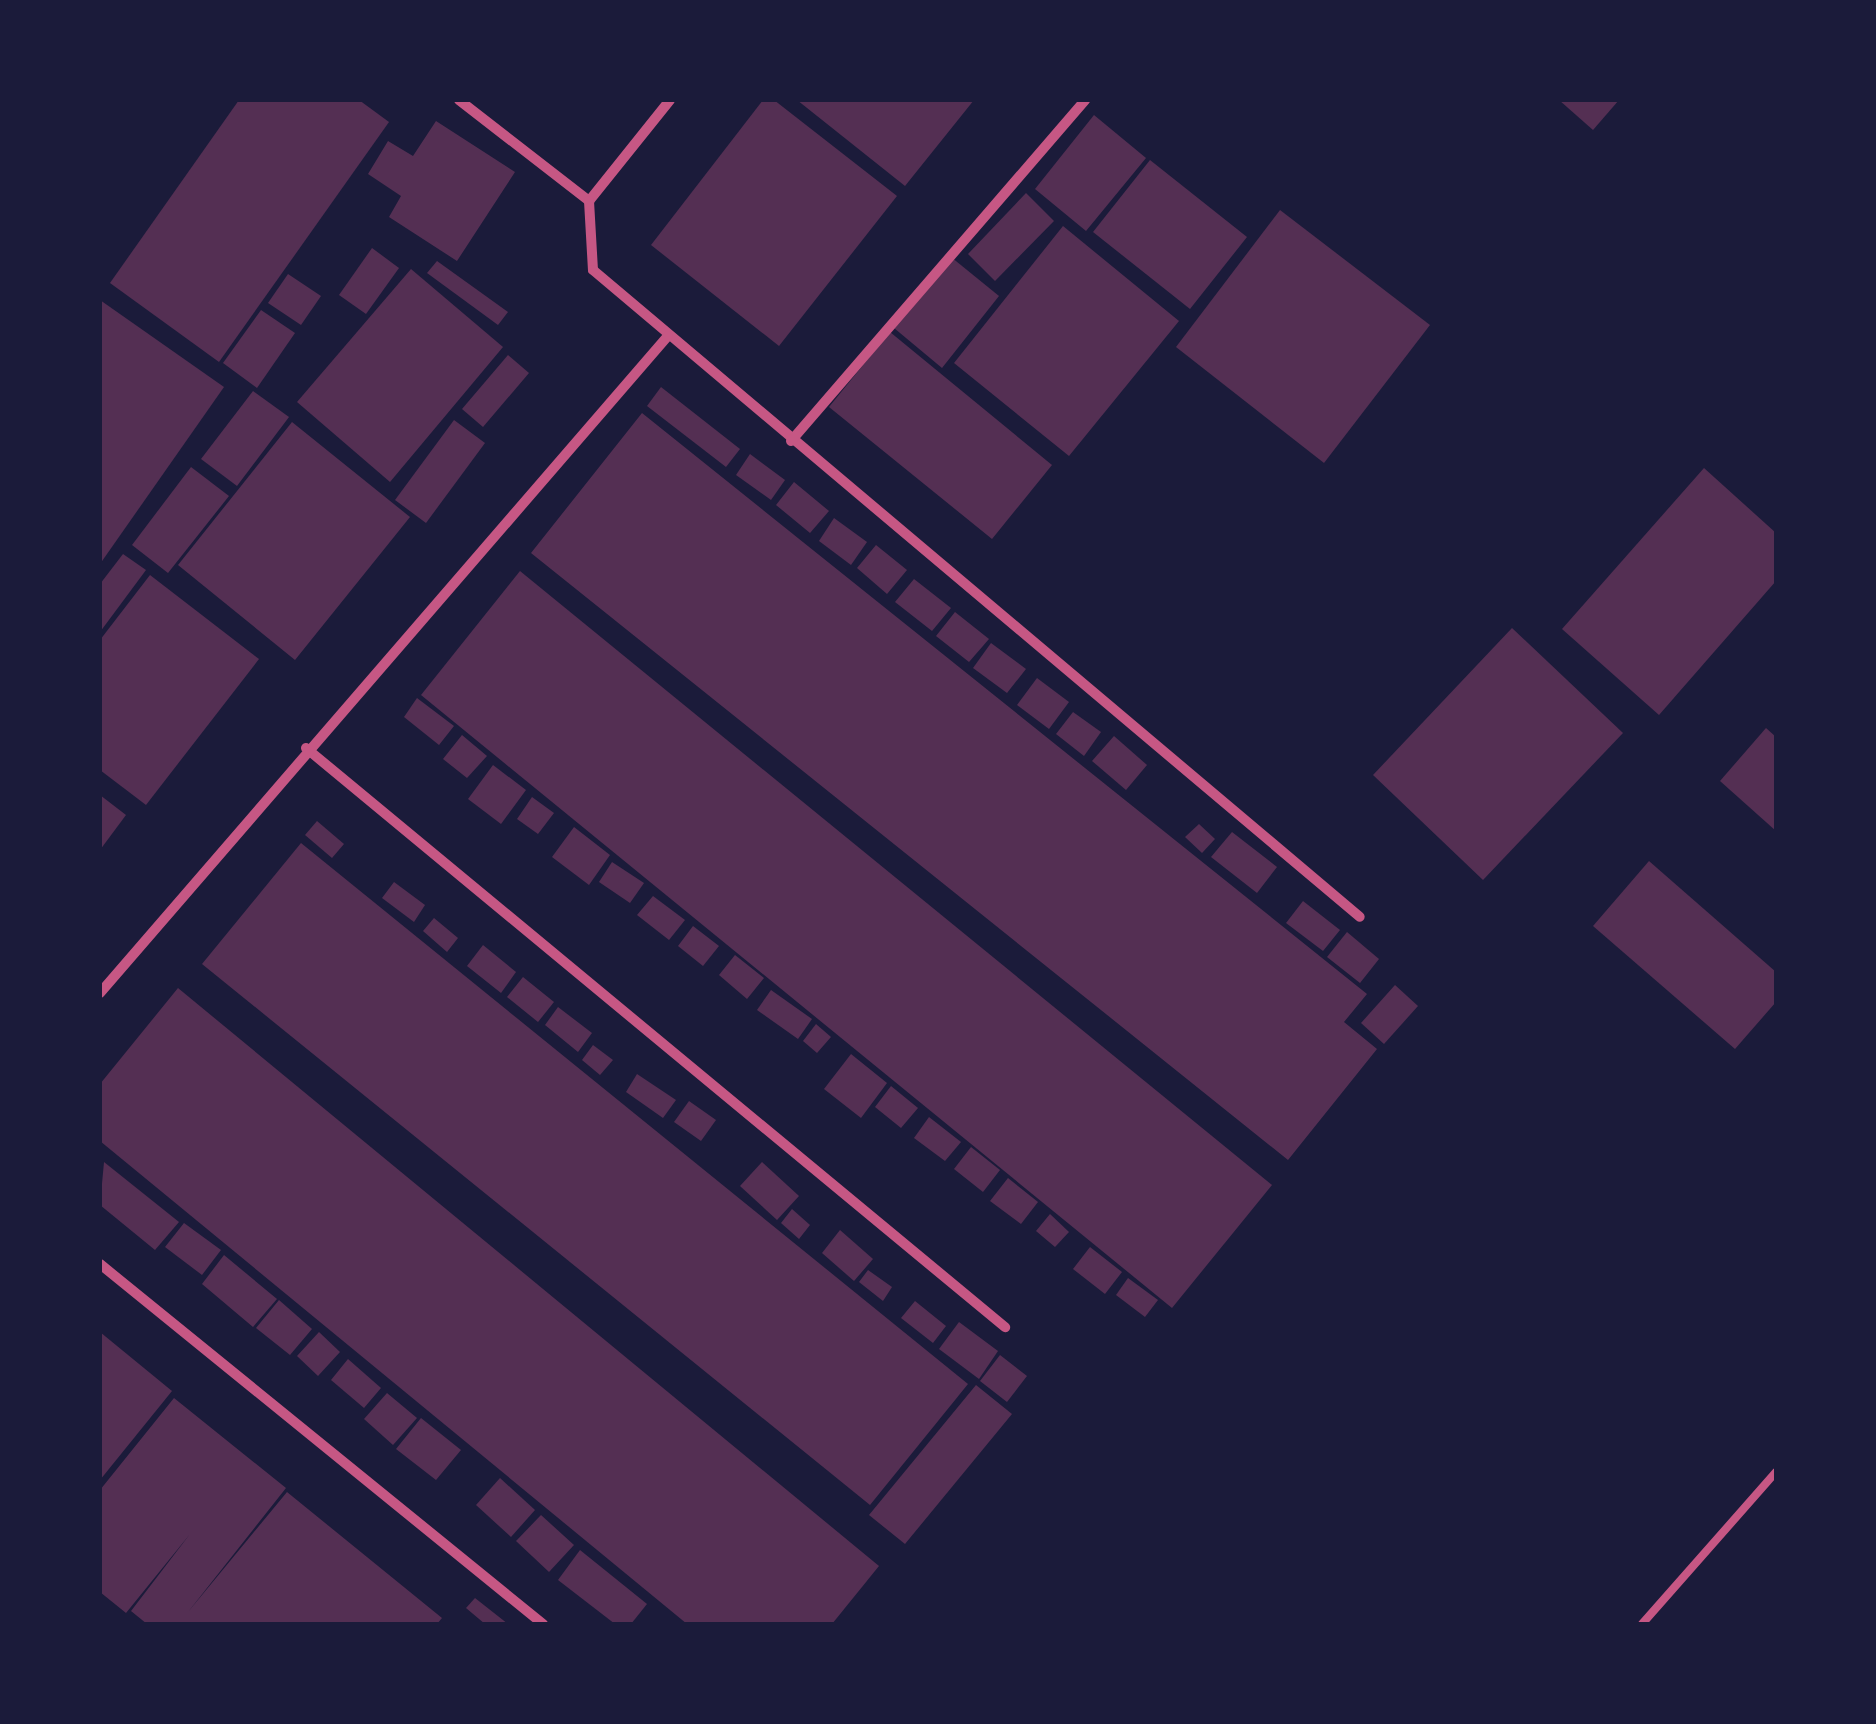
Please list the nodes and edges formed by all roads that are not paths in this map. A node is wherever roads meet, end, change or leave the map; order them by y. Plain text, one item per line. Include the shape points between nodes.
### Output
1 (459, 100) edge
2 (670, 100) edge
3 (1085, 100) edge
4 (589, 201) junction
5 (668, 336) junction
6 (791, 440) junction
7 (306, 748) junction
8 (1360, 917) dead end
9 (100, 992) edge
10 (100, 1264) edge
11 (1005, 1327) dead end
12 (1776, 1472) edge
13 (543, 1624) edge
14 (1642, 1624) edge

1 - 4 street
2 - 4 street
3 - 6 street
4 - 5 street via 593,270
5 - 6 street
5 - 7 street
6 - 8 street
7 - 9 street
7 - 11 street
10 - 13 street
12 - 14 lane

